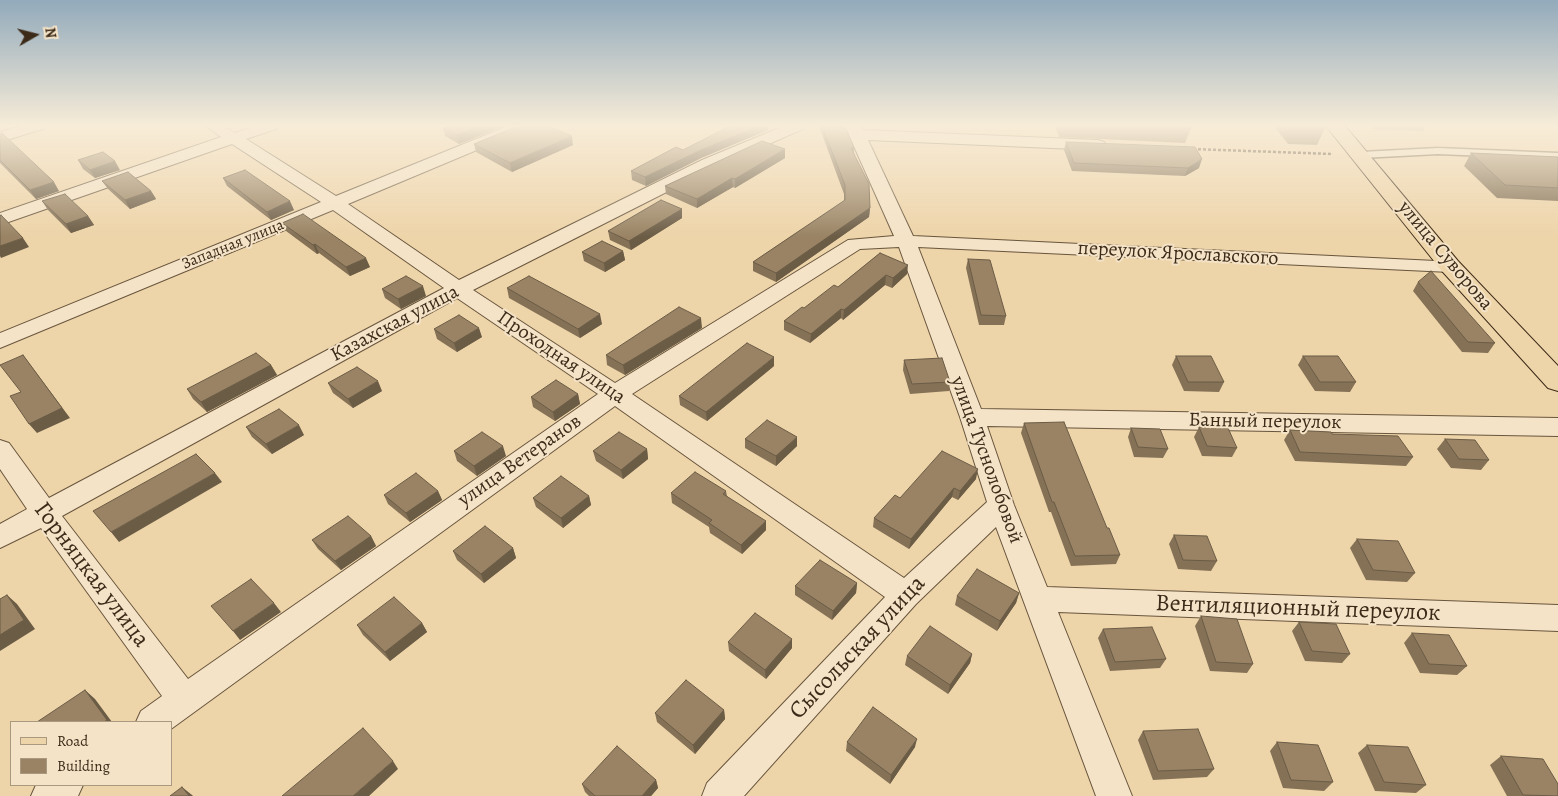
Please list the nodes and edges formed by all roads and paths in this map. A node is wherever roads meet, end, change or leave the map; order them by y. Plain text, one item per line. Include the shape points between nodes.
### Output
1 (162, 163) edge
2 (274, 163) edge
3 (431, 163) edge
4 (710, 163) edge
5 (870, 163) edge
6 (1368, 163) edge
7 (335, 203) junction
8 (0, 219) edge
9 (906, 241) junction
10 (1450, 266) junction
11 (458, 289) junction
12 (0, 341) edge
13 (1558, 382) edge
14 (615, 394) junction
15 (972, 417) junction
16 (1558, 427) edge
17 (0, 449) edge
18 (1001, 505) junction
19 (44, 512) junction
20 (0, 537) edge
21 (906, 595) junction
22 (1038, 599) junction
23 (1558, 618) edge
24 (184, 700) junction
25 (154, 721) edge
26 (64, 786) edge
27 (49, 796) edge
28 (720, 796) edge
29 (1114, 796) edge

1 - 8 street
2 - 7 street, Проходная улица
3 - 7 street, Западная улица
4 - 11 street, Казахская улица
5 - 9 street, улица Туснолобовой
6 - 10 main road, улица Суворова
7 - 11 street, Проходная улица
7 - 12 street, Западная улица
9 - 10 street, переулок Ярославского
9 - 14 street, улица Ветеранов via 855,244
9 - 15 street, улица Туснолобовой
10 - 13 main road, улица Суворова
11 - 14 street, Проходная улица
11 - 19 street, Казахская улица
14 - 21 street, Проходная улица
14 - 24 street, улица Ветеранов
15 - 16 street, Банный переулок
15 - 18 street, улица Туснолобовой
17 - 19 street, Горняцкая улица
18 - 21 street, Сысольская улица
18 - 22 street, улица Туснолобовой
19 - 20 street, Казахская улица
19 - 24 street, Горняцкая улица
21 - 28 street, Сысольская улица
22 - 23 street, Вентиляционный переулок
22 - 29 street, улица Туснолобовой
24 - 25 street, улица Ветеранов
26 - 27 street

